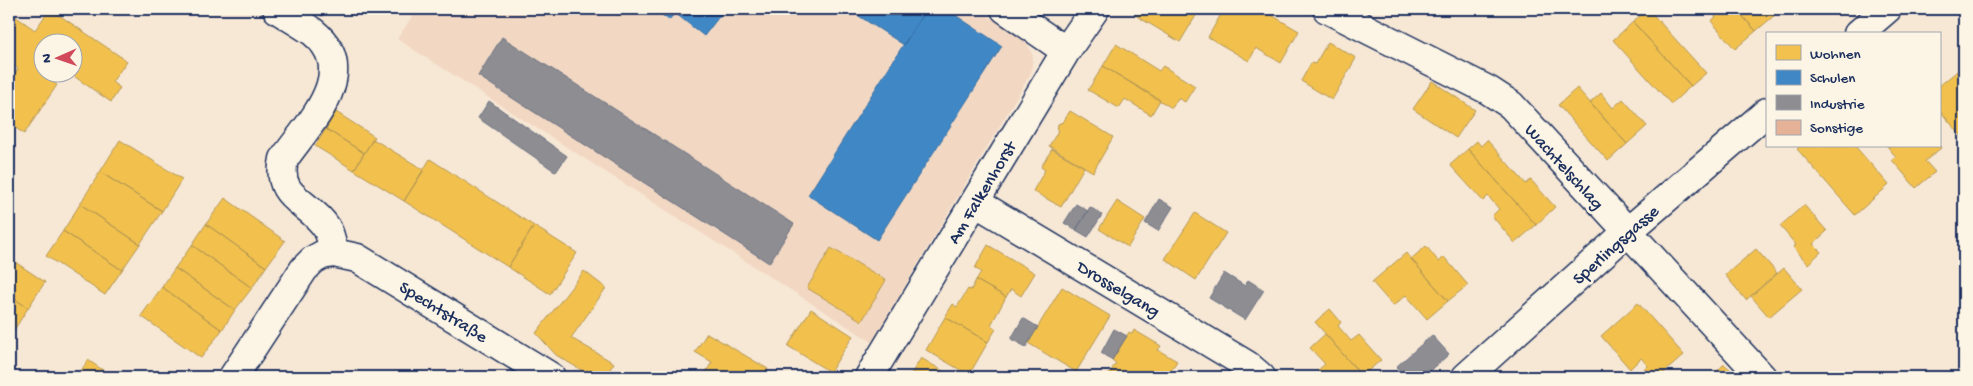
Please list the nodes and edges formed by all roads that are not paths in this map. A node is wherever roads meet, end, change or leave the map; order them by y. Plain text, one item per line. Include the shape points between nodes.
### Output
1 (277, 9) edge
2 (1005, 9) edge
3 (1095, 9) edge
4 (1327, 9) edge
5 (1887, 9) edge
6 (1860, 32) edge
7 (1066, 51) junction
8 (1766, 113) edge
9 (975, 202) junction
10 (1626, 233) junction
11 (334, 253) junction
12 (233, 377) edge
13 (551, 377) edge
14 (868, 377) edge
15 (1261, 377) edge
16 (1466, 377) edge
17 (1762, 377) edge

1 - 11 street via 313,33 332,58 331,88 284,159 281,172 282,183 289,193 328,229
2 - 7 street
3 - 7 street, Am Falkenhorst
4 - 10 street, Wachtelschlag via 1488,90 1511,105
5 - 6 street
7 - 9 street, Am Falkenhorst
8 - 10 street, Sperlingsgasse
9 - 14 street, Am Falkenhorst
9 - 15 street, Drosselgang
10 - 16 street, Sperlingsgasse
10 - 17 street, Wachtelschlag
11 - 12 street via 322,255 304,269
11 - 13 street, Spechtstraße via 357,258

